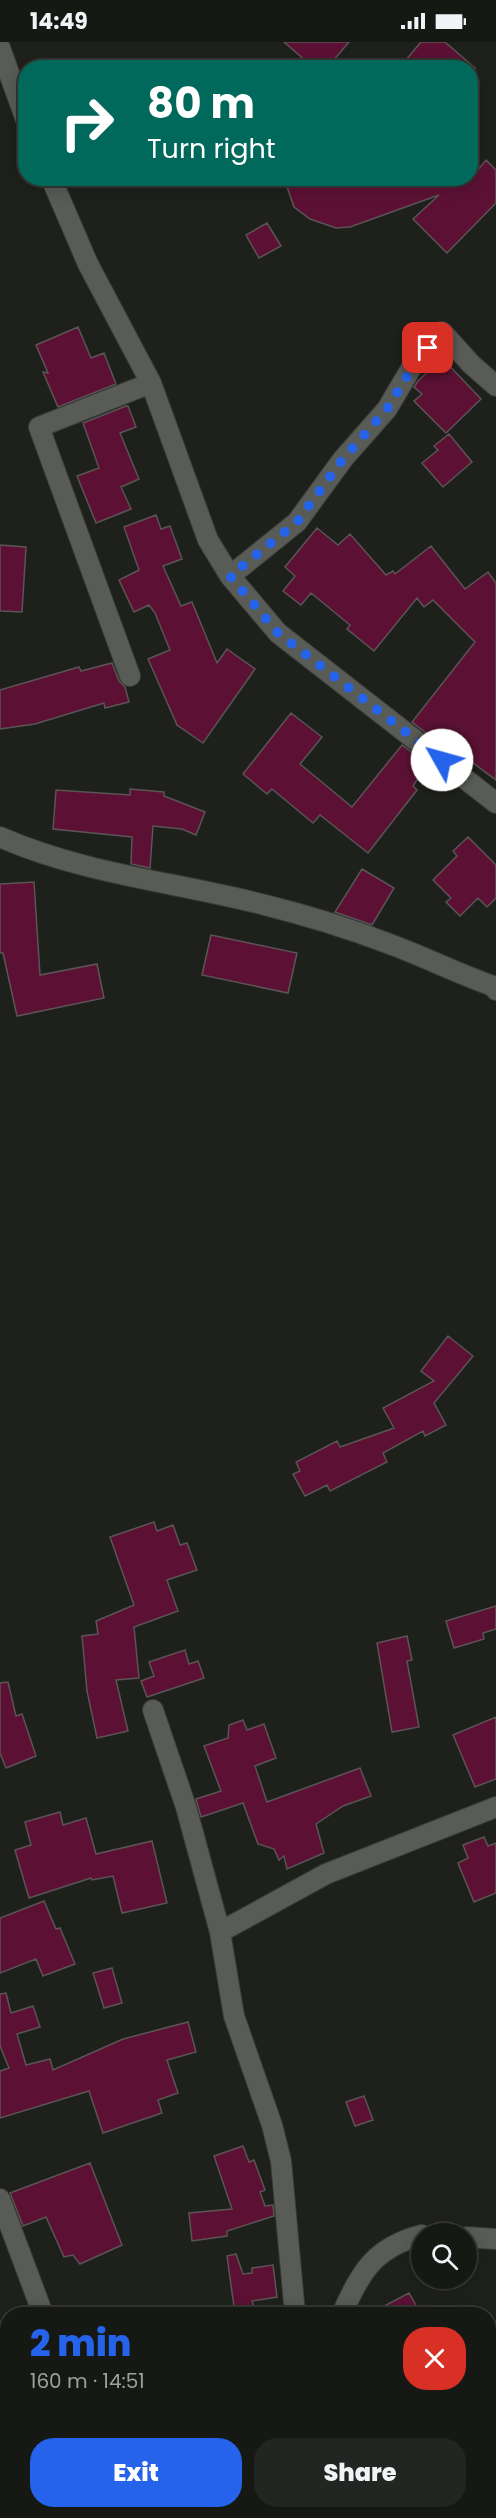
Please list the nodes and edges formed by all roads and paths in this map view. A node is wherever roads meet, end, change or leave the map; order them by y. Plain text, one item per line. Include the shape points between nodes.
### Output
1 (0, 48) edge
2 (18, 98) edge
3 (54, 186) edge
4 (151, 383) junction
5 (496, 386) edge
6 (230, 576) junction
7 (130, 676) dead end
8 (496, 803) edge
9 (0, 837) edge
10 (496, 990) edge
11 (153, 1710) dead end
12 (496, 1807) edge
13 (220, 1932) junction
14 (0, 2199) edge
15 (411, 2238) edge
16 (477, 2238) edge
17 (496, 2239) edge
18 (40, 2307) edge
19 (294, 2307) edge
20 (346, 2307) edge

1 - 2 street
3 - 4 street via 88,264
4 - 6 street via 208,540
4 - 7 street via 39,427
5 - 6 street via 442,332 297,522
6 - 8 street via 278,633
9 - 10 street via 33,852 156,884 265,905 387,942
11 - 13 street via 186,1807
12 - 13 street via 326,1874
13 - 19 street via 234,2016 281,2161
14 - 18 street
15 - 20 street via 368,2263
16 - 17 street

